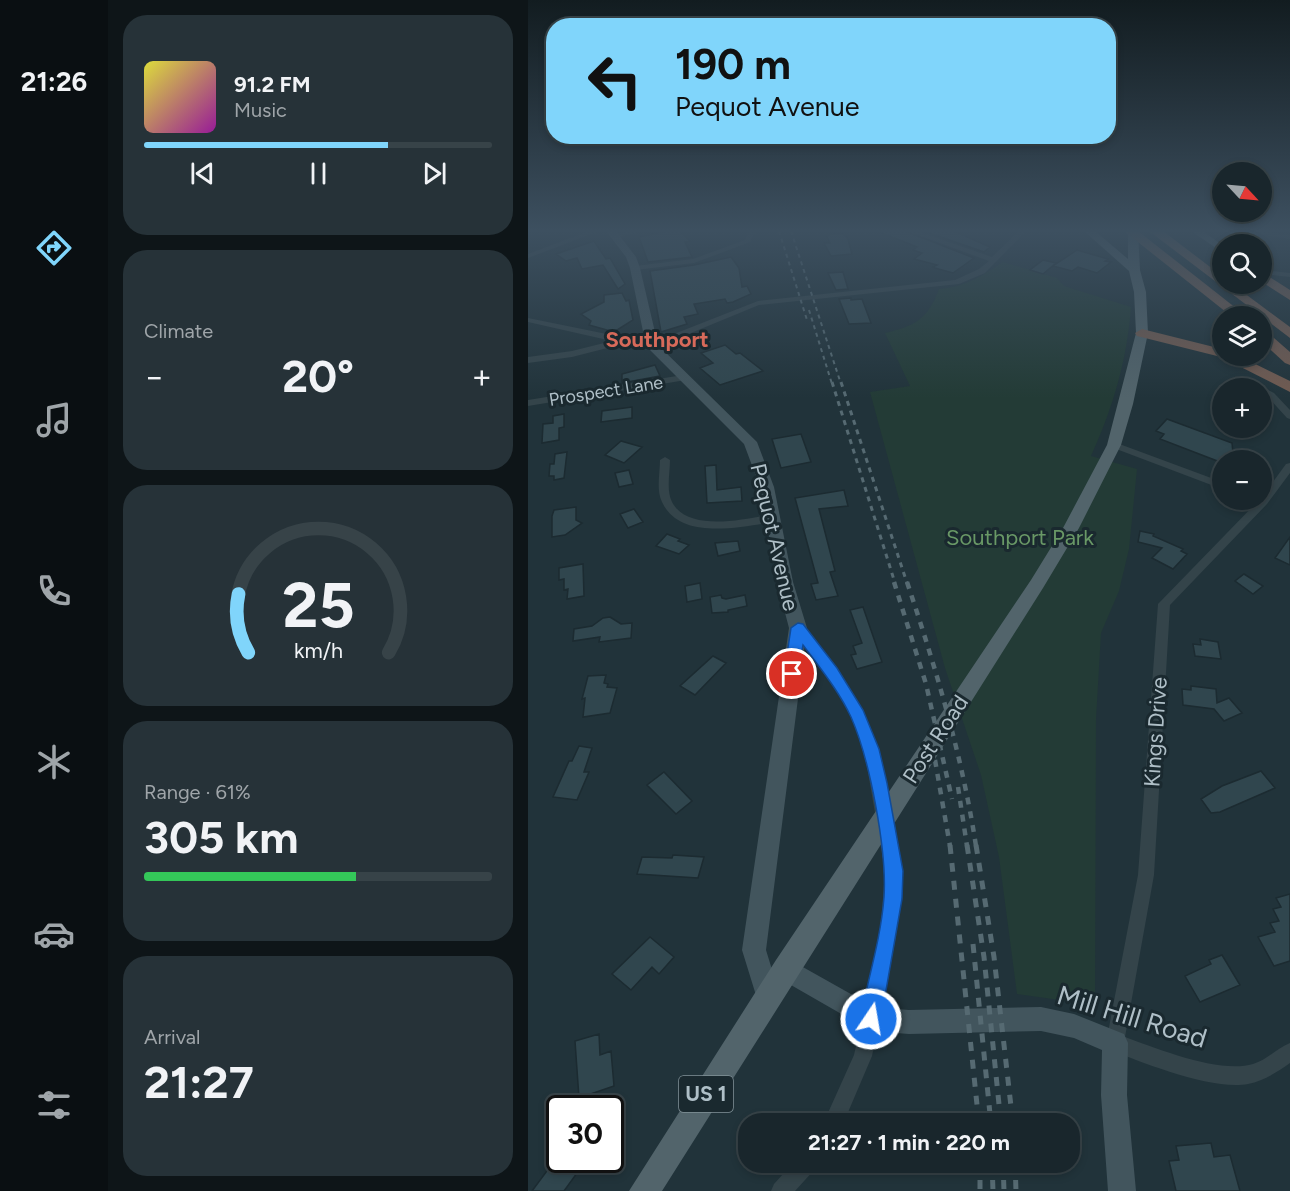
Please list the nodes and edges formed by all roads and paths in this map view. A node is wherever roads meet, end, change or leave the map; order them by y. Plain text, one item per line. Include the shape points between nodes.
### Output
1 (639, 287) edge
2 (913, 287) edge
3 (1137, 287) edge
4 (1144, 287) edge
5 (1201, 287) edge
6 (1278, 287) edge
7 (1140, 291) junction
8 (1237, 294) edge
9 (1290, 296) edge
10 (1226, 306) edge
11 (528, 320) edge
12 (1142, 333) junction
13 (1290, 334) edge
14 (623, 341) junction
15 (1272, 344) edge
16 (652, 346) junction
17 (1212, 351) edge
18 (528, 360) edge
19 (1290, 360) edge
20 (1248, 366) edge
21 (683, 378) junction
22 (1290, 387) edge
23 (1272, 396) edge
24 (528, 403) edge
25 (1290, 416) edge
26 (1114, 445) junction
27 (665, 460) dead end
28 (1290, 466) edge
29 (1212, 482) edge
30 (1272, 488) edge
31 (1253, 510) edge
32 (773, 518) junction
33 (798, 628) junction
34 (785, 969) junction
35 (768, 996) junction
36 (871, 1019) junction
37 (1115, 1043) junction
38 (1290, 1052) edge
39 (838, 1113) edge
40 (798, 1173) edge
41 (644, 1191) edge
42 (781, 1191) edge
43 (1122, 1191) edge

1 - 16 street
2 - 16 street via 759,303
3 - 7 main road, Post Road / US 1
4 - 7 main road, Post Road / US 1
5 - 10 highway
6 - 9 highway
7 - 12 main road, Post Road / US 1
8 - 13 highway
11 - 14 street
12 - 17 highway
12 - 26 main road, Post Road / US 1
14 - 16 street
14 - 18 street
15 - 19 highway
16 - 21 street, Pequot Avenue
20 - 22 highway
21 - 24 street, Prospect Lane
21 - 32 street, Pequot Avenue via 750,442 759,459
23 - 25 street
26 - 29 street
26 - 34 main road, Post Road / US 1 via 1066,537
27 - 32 street via 665,497 674,512 698,524 713,525
28 - 30 street, Kings Drive
31 - 37 street, Kings Drive via 1164,604 1146,875
32 - 33 street, Pequot Avenue via 788,603
33 - 35 street, Pequot Avenue via 754,950
33 - 36 street via 858,714 879,783 894,871 893,899
34 - 35 main road, Post Road / US 1
34 - 36 street, Mill Hill Road
35 - 41 main road, Post Road / US 1
36 - 37 street, Mill Hill Road via 909,1022 1013,1018 1058,1022
36 - 39 street via 863,1056
37 - 38 street, Mill Hill Road via 1202,1071 1229,1075 1257,1073
37 - 43 street via 1114,1095
40 - 42 street

